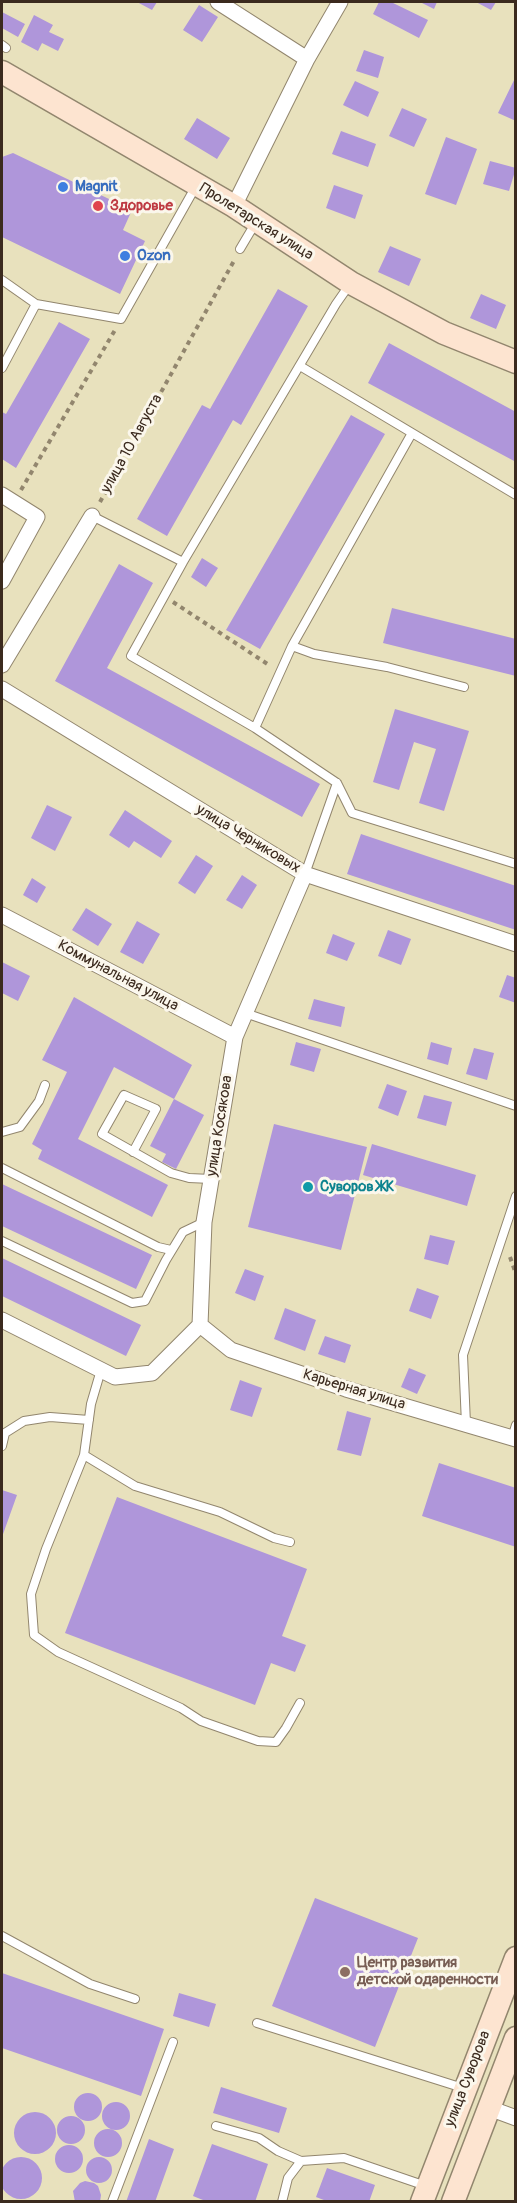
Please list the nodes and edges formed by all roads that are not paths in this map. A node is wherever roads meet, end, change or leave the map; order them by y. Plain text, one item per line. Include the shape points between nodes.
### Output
1 (218, 2) edge
2 (340, 2) edge
3 (307, 59) junction
4 (2, 72) edge
5 (197, 184) junction
6 (234, 206) junction
7 (257, 220) junction
8 (240, 249) road end
9 (2, 280) edge
10 (351, 283) junction
11 (36, 304) junction
12 (516, 362) edge
13 (300, 366) junction
14 (2, 368) edge
15 (412, 433) junction
16 (516, 495) edge
17 (8, 499) edge
18 (92, 516) joint
19 (183, 562) junction
20 (2, 580) edge
21 (292, 646) junction
22 (2, 665) edge
23 (464, 687) dead end
24 (2, 689) edge
25 (255, 728) junction
26 (337, 783) junction
27 (516, 864) edge
28 (305, 874) junction
29 (2, 915) edge
30 (516, 944) edge
31 (245, 1013) junction
32 (235, 1037) junction
33 (45, 1085) dead end
34 (516, 1106) edge
35 (2, 1132) edge
36 (133, 1152) junction
37 (2, 1168) edge
38 (211, 1179) junction
39 (516, 1196) edge
40 (204, 1222) junction
41 (2, 1242) edge
42 (171, 1251) junction
43 (2, 1320) edge
44 (200, 1325) junction
45 (101, 1370) junction
46 (89, 1420) junction
47 (466, 1424) junction
48 (514, 1434) edge
49 (2, 1446) edge
50 (84, 1455) junction
51 (290, 1542) dead end
52 (300, 1703) dead end
53 (2, 1936) edge
54 (516, 1958) edge
55 (135, 1999) dead end
56 (257, 2023) dead end
57 (516, 2037) edge
58 (173, 2042) dead end
59 (462, 2093) junction
60 (489, 2108) junction
61 (516, 2118) edge
62 (216, 2126) dead end
63 (301, 2161) junction
64 (424, 2194) edge
65 (112, 2202) edge
66 (282, 2202) edge
67 (453, 2202) edge

1 - 3 street
2 - 3 street
3 - 6 street
4 - 5 street, Пролетарская улица
5 - 6 street, Пролетарская улица
5 - 11 lane via 121,320
6 - 7 street, Пролетарская улица
7 - 8 lane
7 - 10 street, Пролетарская улица
9 - 11 lane
10 - 12 street, Пролетарская улица via 444,333
10 - 13 lane
11 - 14 lane
13 - 15 lane
13 - 19 lane
15 - 16 lane
15 - 21 lane
17 - 20 street via 37,517
18 - 19 lane
18 - 22 street
19 - 25 lane via 131,657
21 - 23 lane
21 - 25 lane
24 - 28 street, улица Черниковых
25 - 26 lane
26 - 27 lane via 352,813
26 - 28 lane
28 - 30 street, улица Черниковых
28 - 31 street, улица Косякова
29 - 32 street, Коммунальная улица
31 - 32 street, улица Косякова
31 - 34 lane
32 - 38 street, улица Косякова
33 - 35 lane via 39,1101 20,1127
36 - 36 lane via 102,1134 124,1095 156,1109
36 - 38 lane via 171,1173
37 - 42 lane
38 - 40 street, улица Косякова
39 - 47 lane via 463,1355
40 - 42 lane via 183,1232
40 - 44 street, улица Косякова
41 - 42 lane via 132,1303 145,1301
43 - 45 street
44 - 45 street via 152,1373 115,1377
44 - 47 street, Карьерная улица via 231,1350
45 - 46 lane
46 - 49 lane via 24,1420 5,1433
46 - 50 lane
47 - 48 street, Карьерная улица
50 - 51 lane via 135,1486 220,1512
50 - 52 lane via 32,1594 34,1635 58,1652 182,1708 201,1721 258,1741 276,1742
53 - 55 lane via 90,1984
54 - 59 street, улица Суворова
56 - 59 lane
57 - 60 street, улица Суворова
58 - 65 lane
59 - 60 street
59 - 64 street, улица Суворова
60 - 61 street
60 - 67 street, улица Суворова
62 - 63 lane via 259,2138
63 - 64 lane via 344,2158
63 - 66 lane via 288,2178

